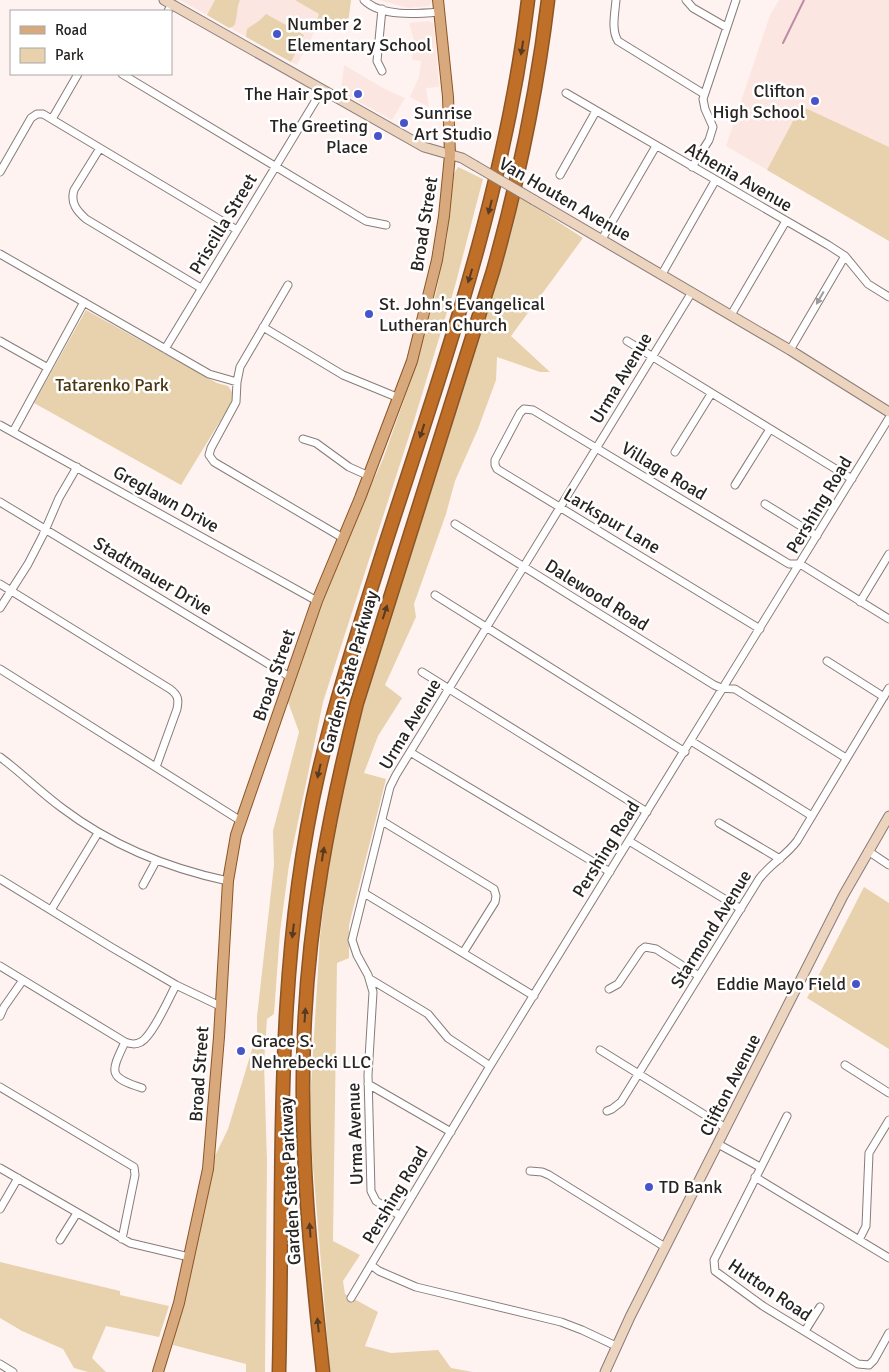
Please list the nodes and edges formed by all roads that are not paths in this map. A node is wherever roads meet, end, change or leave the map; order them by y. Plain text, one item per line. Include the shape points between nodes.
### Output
1 (364, 0) edge
2 (438, 0) edge
3 (528, 0) edge
4 (548, 0) edge
5 (616, 0) edge
6 (686, 0) edge
7 (736, 0) edge
8 (168, 5) edge
9 (382, 9) junction
10 (439, 12) junction
11 (726, 27) junction
12 (382, 72) dead end
13 (77, 75) edge
14 (127, 75) edge
15 (322, 90) junction
16 (566, 93) dead end
17 (704, 94) junction
18 (596, 111) junction
19 (52, 119) junction
20 (656, 146) junction
21 (100, 148) junction
22 (450, 155) junction
23 (275, 166) junction
24 (692, 167) junction
25 (0, 172) edge
26 (560, 175) dead end
27 (715, 180) junction
28 (786, 221) junction
29 (386, 225) dead end
30 (237, 230) junction
31 (602, 239) junction
32 (0, 254) edge
33 (845, 256) junction
34 (662, 274) junction
35 (288, 285) dead end
36 (202, 288) junction
37 (692, 292) junction
38 (889, 296) edge
39 (84, 302) junction
40 (731, 315) junction
41 (264, 328) junction
42 (0, 341) edge
43 (627, 341) dead end
44 (165, 349) junction
45 (790, 350) junction
46 (652, 358) junction
47 (48, 368) junction
48 (237, 382) junction
49 (711, 394) junction
50 (399, 398) junction
51 (889, 412) edge
52 (889, 418) edge
53 (517, 419) joint
54 (0, 425) edge
55 (770, 430) junction
56 (13, 432) junction
57 (303, 439) dead end
58 (596, 448) junction
59 (675, 452) dead end
60 (77, 467) junction
61 (369, 476) junction
62 (852, 479) junction
63 (735, 485) dead end
64 (0, 502) edge
65 (765, 504) dead end
66 (560, 507) junction
67 (456, 524) dead end
68 (46, 529) junction
69 (817, 536) junction
70 (343, 538) junction
71 (889, 554) edge
72 (800, 564) junction
73 (524, 566) junction
74 (0, 584) edge
75 (11, 590) junction
76 (435, 595) dead end
77 (317, 601) junction
78 (860, 602) junction
79 (0, 608) edge
80 (889, 619) edge
81 (487, 626) junction
82 (760, 628) junction
83 (827, 661) dead end
84 (0, 669) edge
85 (422, 672) dead end
86 (290, 676) junction
87 (724, 688) junction
88 (889, 688) edge
89 (448, 689) junction
90 (884, 697) junction
91 (691, 741) junction
92 (410, 752) junction
93 (685, 752) junction
94 (0, 757) edge
95 (846, 758) junction
96 (156, 767) junction
97 (647, 812) junction
98 (812, 816) junction
99 (889, 816) edge
100 (241, 821) junction
101 (382, 821) junction
102 (720, 823) dead end
103 (98, 833) junction
104 (629, 841) junction
105 (868, 852) junction
106 (780, 859) junction
107 (156, 861) junction
108 (889, 865) edge
109 (610, 872) junction
110 (0, 879) edge
111 (228, 881) junction
112 (143, 885) dead end
113 (364, 893) junction
114 (741, 909) junction
115 (51, 910) junction
116 (463, 953) junction
117 (0, 966) edge
118 (699, 976) junction
119 (370, 979) junction
120 (23, 980) junction
121 (176, 985) junction
122 (609, 989) dead end
123 (534, 996) junction
124 (220, 1006) junction
125 (0, 1016) edge
126 (126, 1042) junction
127 (600, 1050) dead end
128 (844, 1065) dead end
129 (490, 1066) junction
130 (638, 1074) junction
131 (368, 1084) junction
132 (0, 1088) edge
133 (142, 1088) dead end
134 (889, 1093) edge
135 (607, 1111) dead end
136 (787, 1116) dead end
137 (889, 1120) edge
138 (726, 1128) junction
139 (451, 1132) junction
140 (886, 1132) edge
141 (718, 1144) junction
142 (760, 1167) junction
143 (0, 1168) edge
144 (530, 1171) dead end
145 (756, 1176) junction
146 (18, 1178) junction
147 (0, 1209) edge
148 (77, 1212) junction
149 (399, 1215) junction
150 (122, 1239) junction
151 (60, 1240) dead end
152 (860, 1240) junction
153 (665, 1247) junction
154 (189, 1258) junction
155 (889, 1258) edge
156 (371, 1265) junction
157 (351, 1298) dead end
158 (820, 1307) dead end
159 (804, 1331) junction
160 (889, 1333) edge
161 (616, 1346) junction
162 (0, 1364) edge
163 (13, 1372) edge
164 (158, 1372) edge
165 (279, 1372) edge
166 (323, 1372) edge
167 (606, 1372) edge

1 - 9 street
2 - 10 main road, Broad Street
3 -> 165 highway, Garden State Parkway via 516,86 484,229 334,709 311,808 287,986
166 -> 4 highway, Garden State Parkway via 305,1174 303,1085 314,910 339,771 357,703 506,226 537,82
5 - 17 street via 614,30 618,41
6 - 11 street via 693,8
7 - 11 street
8 - 15 main road, Van Houten Avenue
9 - 10 street via 405,14
9 - 12 street via 377,61
10 - 22 main road, Broad Street
11 - 17 street
13 - 19 street
14 - 23 street
15 - 22 main road, Van Houten Avenue via 424,147
15 - 23 street, Priscilla Street
16 - 18 street, Athenia Avenue
17 - 24 street via 705,109 713,127 709,140
18 - 20 street, Athenia Avenue
18 - 26 street
19 - 21 street
19 - 25 street via 40,114 31,118
20 - 24 street, Athenia Avenue
20 - 31 street
21 - 30 street
21 - 36 street via 74,190 72,196 76,208 86,218
22 - 31 main road, Van Houten Avenue, bridge via 462,158
22 - 50 main road, Broad Street via 437,260 419,338
23 - 29 street via 366,221
23 - 30 street, Priscilla Street
24 - 27 street, Athenia Avenue
27 - 28 street, Athenia Avenue
27 - 34 street
28 - 33 street, Athenia Avenue
28 - 40 street
30 - 36 street, Priscilla Street
31 - 34 main road, Van Houten Avenue
32 - 39 street
33 - 38 street, Athenia Avenue via 864,281
33 -> 45 street
34 - 37 main road, Van Houten Avenue
35 - 41 street
36 - 44 street, Priscilla Street
37 - 40 main road, Van Houten Avenue
37 - 46 street, Urma Avenue
39 - 44 street
39 - 47 street
40 - 45 main road, Van Houten Avenue
41 - 48 street via 240,367
41 - 50 street via 343,375
42 - 47 street
43 - 46 street
44 - 48 street via 209,374
45 - 51 main road, Van Houten Avenue
46 - 49 street
46 - 58 street, Urma Avenue
47 - 56 street
48 - 70 street via 234,408 209,452 211,459
49 - 55 street
49 - 59 street
50 - 61 main road, Broad Street
52 - 62 street, Pershing Road
53 - 58 street, Village Road via 524,409 533,410
53 - 66 street, Larkspur Lane via 494,460 496,468
54 - 56 street, Greglawn Drive
55 - 62 street
55 - 63 street
56 - 60 street, Greglawn Drive
57 - 61 street via 316,443 349,467
58 - 66 street, Urma Avenue
58 - 72 street, Village Road via 789,564
60 - 68 street
60 - 77 street, Greglawn Drive
61 - 70 main road, Broad Street
62 - 69 street, Pershing Road
64 - 68 street, Stadtmauer Drive
65 - 69 street
66 - 73 street, Urma Avenue
66 - 82 street, Larkspur Lane
67 - 73 street, Dalewood Road
68 - 75 street
68 - 86 street, Stadtmauer Drive
69 - 72 street, Pershing Road
70 - 77 main road, Broad Street
71 - 78 street
72 - 78 street, Village Road
72 - 82 street, Pershing Road
73 - 81 street, Urma Avenue
73 - 87 street, Dalewood Road via 717,687
74 - 75 street
75 - 79 street
75 - 96 street via 176,695 177,709
76 - 81 street
77 - 86 main road, Broad Street
78 - 80 street, Village Road
81 - 89 street, Urma Avenue
81 - 93 street
82 - 87 street, Pershing Road
83 - 90 street
84 - 96 street
85 - 89 street
86 - 100 main road, Broad Street
87 - 91 street, Pershing Road
87 - 95 street, Dalewood Road via 735,689
88 - 90 street, Starmond Avenue
89 - 92 street, Urma Avenue
89 - 97 street
90 - 95 street, Starmond Avenue
91 - 93 street, Pershing Road
91 - 98 street
92 - 101 street, Urma Avenue via 390,787
92 - 109 street
93 - 97 street, Pershing Road
94 - 103 street via 61,808
95 - 98 street, Starmond Avenue
96 - 100 street
97 - 104 street, Pershing Road
98 - 106 street, Starmond Avenue via 797,841
99 - 105 main road, Clifton Avenue
100 - 111 main road, Broad Street
101 - 113 street, Urma Avenue
101 - 116 street via 494,889 494,902
102 - 106 street
103 - 107 street
103 - 115 street
104 - 109 street, Pershing Road
104 - 114 street
105 - 108 street
105 - 138 main road, Clifton Avenue
106 - 114 street, Starmond Avenue via 765,871
107 - 111 street
107 - 112 street
109 - 123 street, Pershing Road
110 - 115 street
111 - 124 main road, Broad Street
113 - 116 street
113 - 119 street, Urma Avenue via 352,940
114 - 118 street, Starmond Avenue
115 - 121 street
116 - 123 street
117 - 120 street
118 - 122 street via 656,949 645,947 618,984
118 - 130 street, Starmond Avenue
119 - 129 street via 428,1014 448,1038
119 - 131 street, Urma Avenue via 373,992
120 - 125 street
120 - 126 street
121 - 124 street
121 - 126 street via 146,1037 136,1044
123 - 129 street, Pershing Road
124 - 154 main road, Broad Street via 208,1169
126 - 133 street via 114,1065 114,1072 121,1080
127 - 130 street
128 - 134 street
129 - 139 street, Pershing Road
130 - 135 street, Starmond Avenue via 622,1102
130 - 138 street
131 - 139 street
131 - 149 street, Urma Avenue via 371,1191 376,1201
132 - 150 street via 134,1167 136,1175
136 - 142 street, Hutton Road
137 - 140 street
138 - 141 main road, Clifton Avenue
139 - 149 street, Pershing Road
140 - 152 street via 869,1153 866,1226
141 - 142 street
141 - 153 main road, Clifton Avenue
142 - 145 street, Hutton Road
143 - 146 street
144 - 153 street via 548,1175
145 - 152 street
145 - 159 street, Hutton Road via 714,1260 715,1271
146 - 147 street
146 - 148 street
148 - 150 street
148 - 151 street
149 - 156 street, Pershing Road
150 - 154 street
152 - 155 street
153 - 161 main road, Clifton Avenue
154 - 164 main road, Broad Street
156 - 157 street, Pershing Road
156 - 161 street via 416,1287 561,1322
158 - 159 street
159 - 160 street, Hutton Road via 862,1365 870,1365
161 - 167 main road, Clifton Avenue
162 - 163 street

